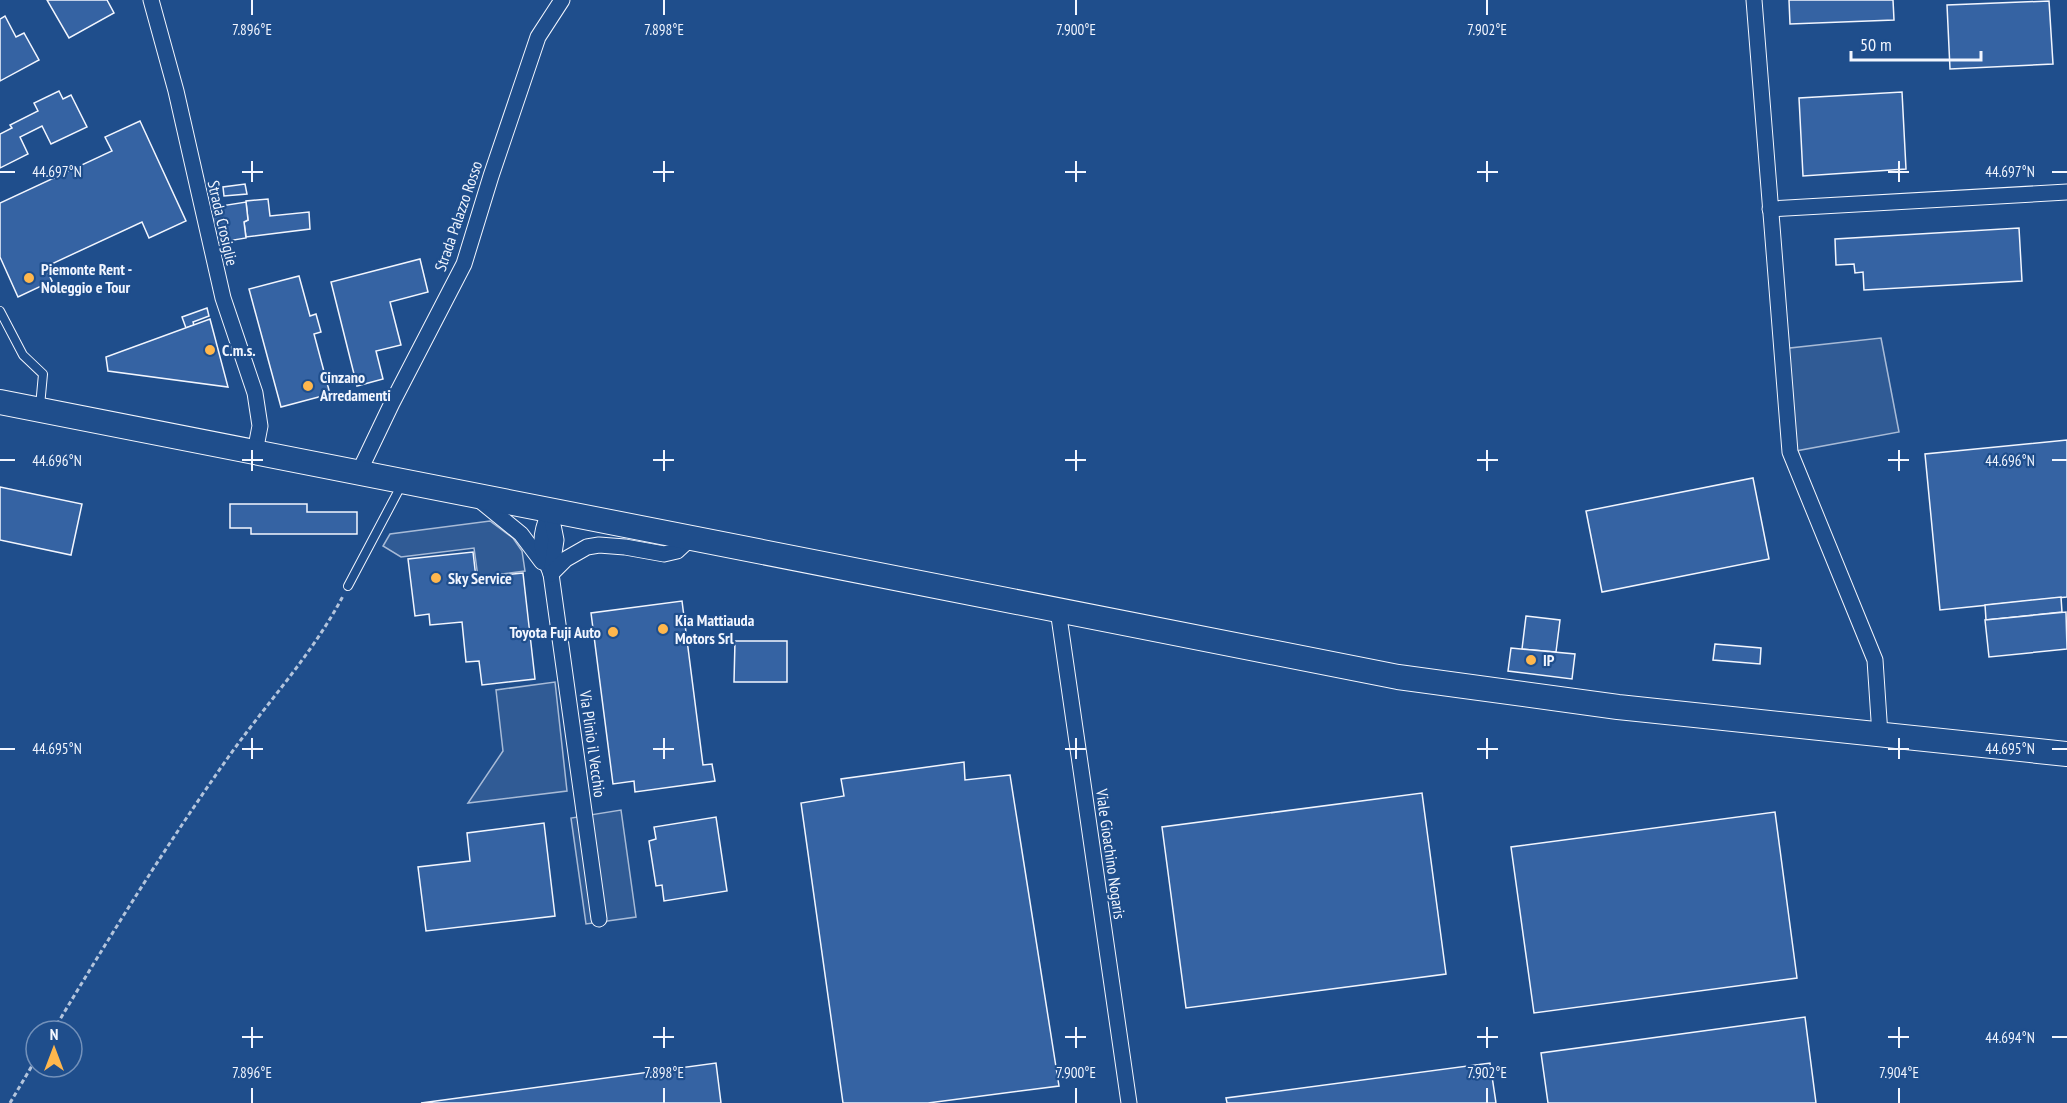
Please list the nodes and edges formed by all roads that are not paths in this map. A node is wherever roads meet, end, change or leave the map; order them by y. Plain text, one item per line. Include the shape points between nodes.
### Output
1 (151, 0) edge
2 (562, 0) edge
3 (1754, 0) edge
4 (2067, 192) edge
5 (1770, 209) junction
6 (0, 311) edge
7 (0, 402) edge
8 (39, 410) junction
9 (255, 452) junction
10 (359, 472) junction
11 (404, 480) junction
12 (472, 495) junction
13 (550, 510) junction
14 (692, 538) junction
15 (551, 574) junction
16 (348, 586) road end
17 (1058, 610) junction
18 (1880, 735) junction
19 (2067, 754) edge
20 (599, 919) dead end
21 (1129, 1103) edge

1 - 9 street, Strada Crosiglie via 223,298 255,393 260,426
2 - 10 street, Strada Palazzo Rosso via 538,37 464,264
3 - 5 street
4 - 5 street
5 - 18 street via 1790,452 1875,660
6 - 8 lane via 23,355 44,374
7 - 8 main road
8 - 9 main road
9 - 10 main road
10 - 11 main road
11 - 12 main road
11 - 16 lane
12 - 13 main road
12 - 15 street, Via Plinio il Vecchio via 521,534
13 - 14 main road
13 - 15 street, Via Plinio il Vecchio via 541,543
14 - 15 street via 677,551 664,554 599,545 587,547
14 - 17 main road
15 - 20 street, Via Plinio il Vecchio
17 - 18 main road via 1398,677 1618,707
17 - 21 street, Viale Gioachino Nogaris
18 - 19 main road

